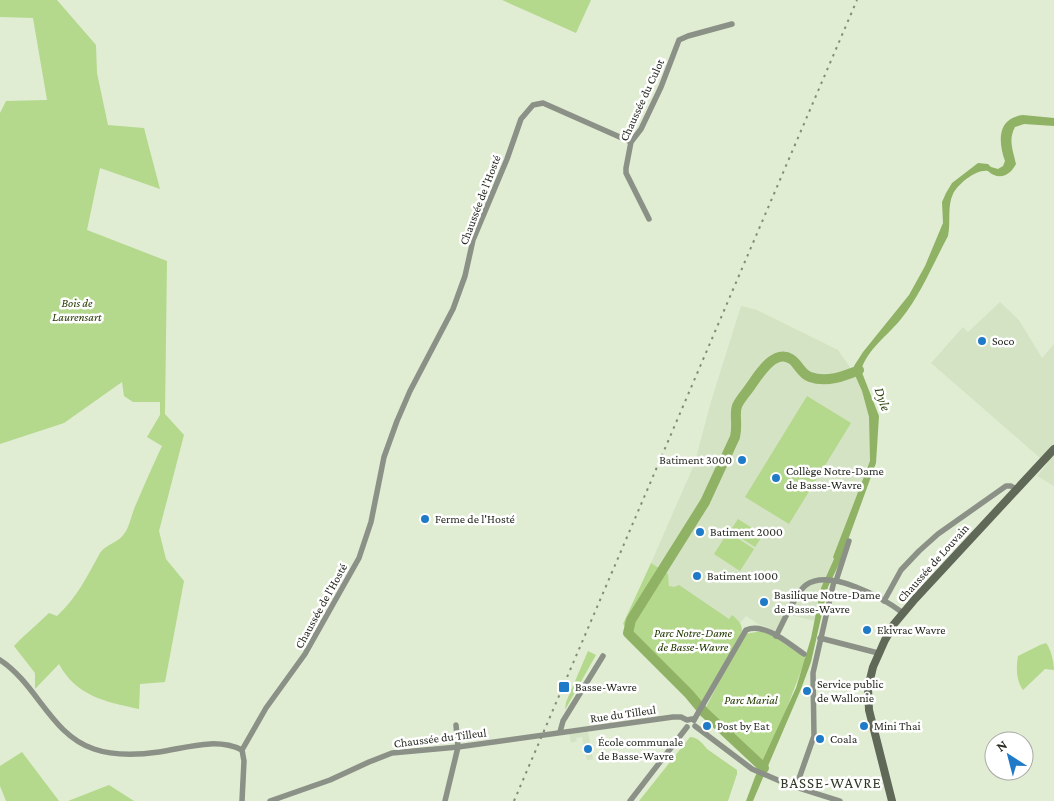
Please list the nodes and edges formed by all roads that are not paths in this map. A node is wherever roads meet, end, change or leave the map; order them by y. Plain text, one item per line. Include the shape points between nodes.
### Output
1 (732, 24) dead end
2 (631, 142) junction
3 (649, 219) dead end
4 (1054, 448) edge
5 (1016, 489) junction
6 (849, 541) dead end
7 (834, 581) junction
8 (884, 601) junction
9 (903, 613) junction
10 (776, 636) junction
11 (820, 638) junction
12 (878, 653) junction
13 (804, 654) dead end
14 (603, 656) dead end
15 (0, 660) edge
16 (691, 723) junction
17 (456, 725) dead end
18 (560, 732) junction
19 (458, 747) junction
20 (242, 750) junction
21 (796, 787) junction
22 (242, 801) edge
23 (270, 801) edge
24 (445, 801) edge
25 (630, 801) edge
26 (840, 801) edge
27 (892, 801) edge

1 - 2 street, Chaussée du Culot via 679,40 661,87 641,129
2 - 3 street, Chaussée du Culot via 626,171
2 - 20 street, Chaussée de l'Hosté via 543,103 533,105 524,113 473,240 453,309 410,391 382,456 371,522 359,558 306,654 266,708
4 - 5 main road, Chaussée de Louvain
5 - 8 street via 1006,486 919,550 901,570
5 - 9 main road, Chaussée de Louvain
6 - 7 street
7 - 8 street
7 - 10 street via 813,582 802,588
7 - 11 street
8 - 9 street
9 - 12 main road, Chaussée de Louvain
10 - 13 street
10 - 16 street via 751,628 743,634
11 - 12 street
11 - 21 street via 813,673 814,736
12 - 27 main road, Chaussée de Louvain via 869,680 868,702
14 - 18 street via 563,721
15 - 20 street via 24,681 64,730 93,749 135,754 217,744
16 - 18 street, Rue du Tilleul via 681,717 673,717
16 - 21 street via 754,770
16 - 25 street
17 - 19 street
18 - 19 street, Chaussée du Tilleul
19 - 23 street, Chaussée du Tilleul via 385,755 330,780
19 - 24 street
20 - 22 street
21 - 26 street

